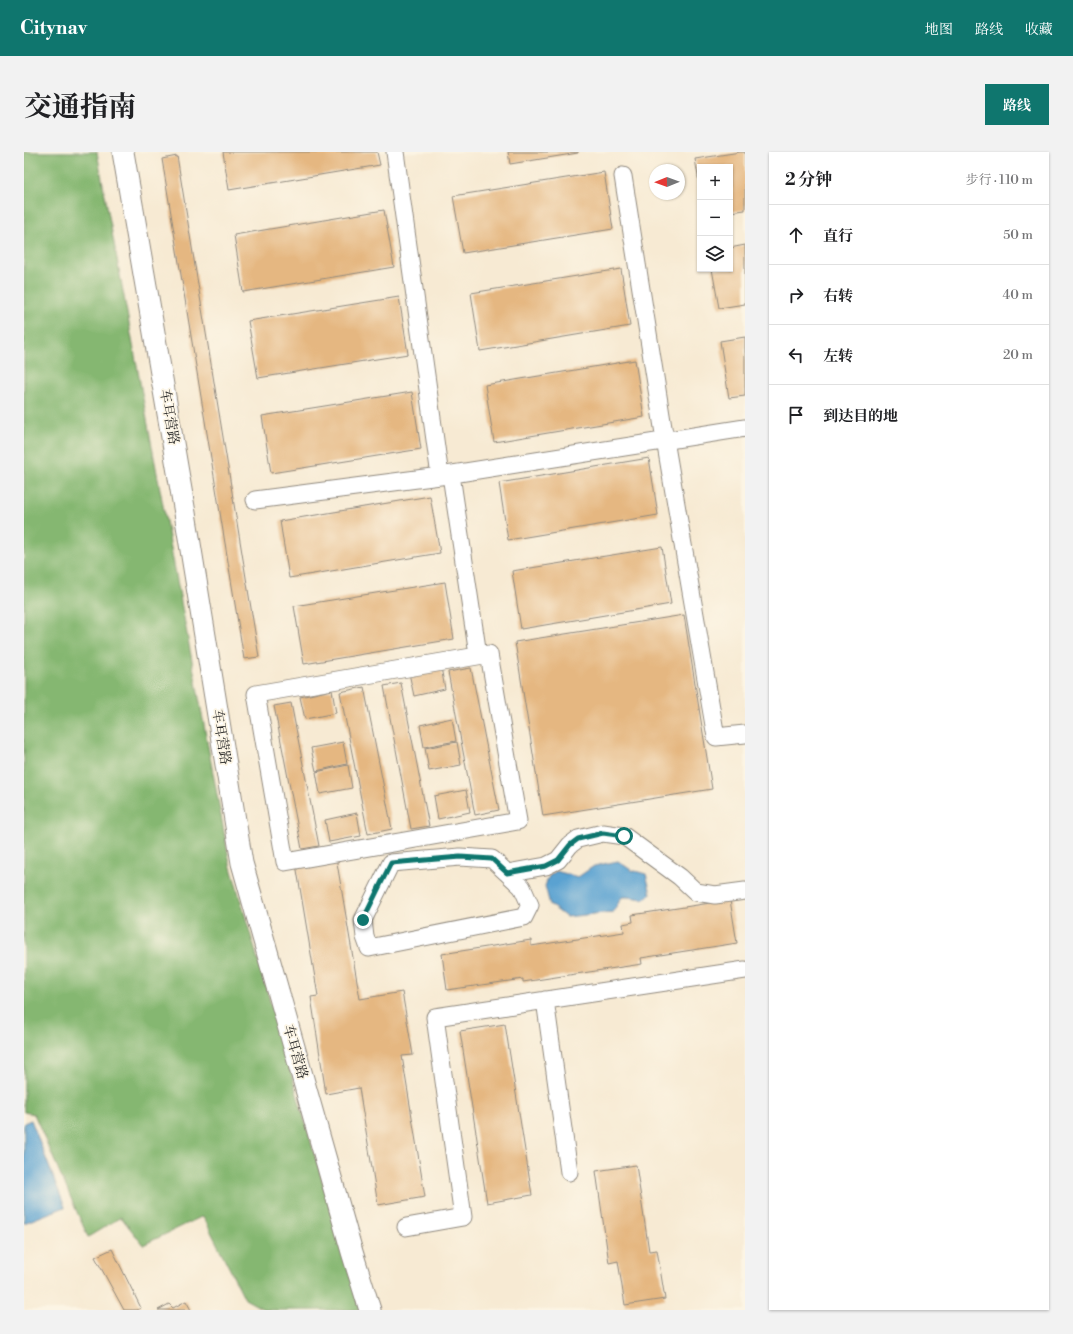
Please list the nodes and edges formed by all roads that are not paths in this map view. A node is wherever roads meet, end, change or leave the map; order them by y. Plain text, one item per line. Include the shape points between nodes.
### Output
1 (123, 152) edge
2 (395, 152) edge
3 (623, 176) dead end
4 (745, 428) edge
5 (665, 440) junction
6 (446, 475) junction
7 (255, 500) dead end
8 (478, 656) junction
9 (745, 734) edge
10 (507, 873) junction
11 (745, 891) edge
12 (745, 970) edge
13 (545, 1000) junction
14 (569, 1172) dead end
15 (406, 1227) dead end
16 (370, 1310) edge

1 - 16 street, 车耳营路 via 242,863
2 - 6 street
3 - 5 street
4 - 5 street
5 - 6 street
5 - 9 street via 716,737
6 - 7 street
6 - 8 street
8 - 8 street via 256,694 285,862 518,821 489,654
10 - 10 street via 492,859 460,857 391,863 363,920 369,948 524,917 530,906 522,887
10 - 11 street via 546,866 558,860 578,839 603,833 624,836 680,877 696,892 716,894
12 - 13 street
13 - 14 street
13 - 15 street via 435,1017 463,1216

